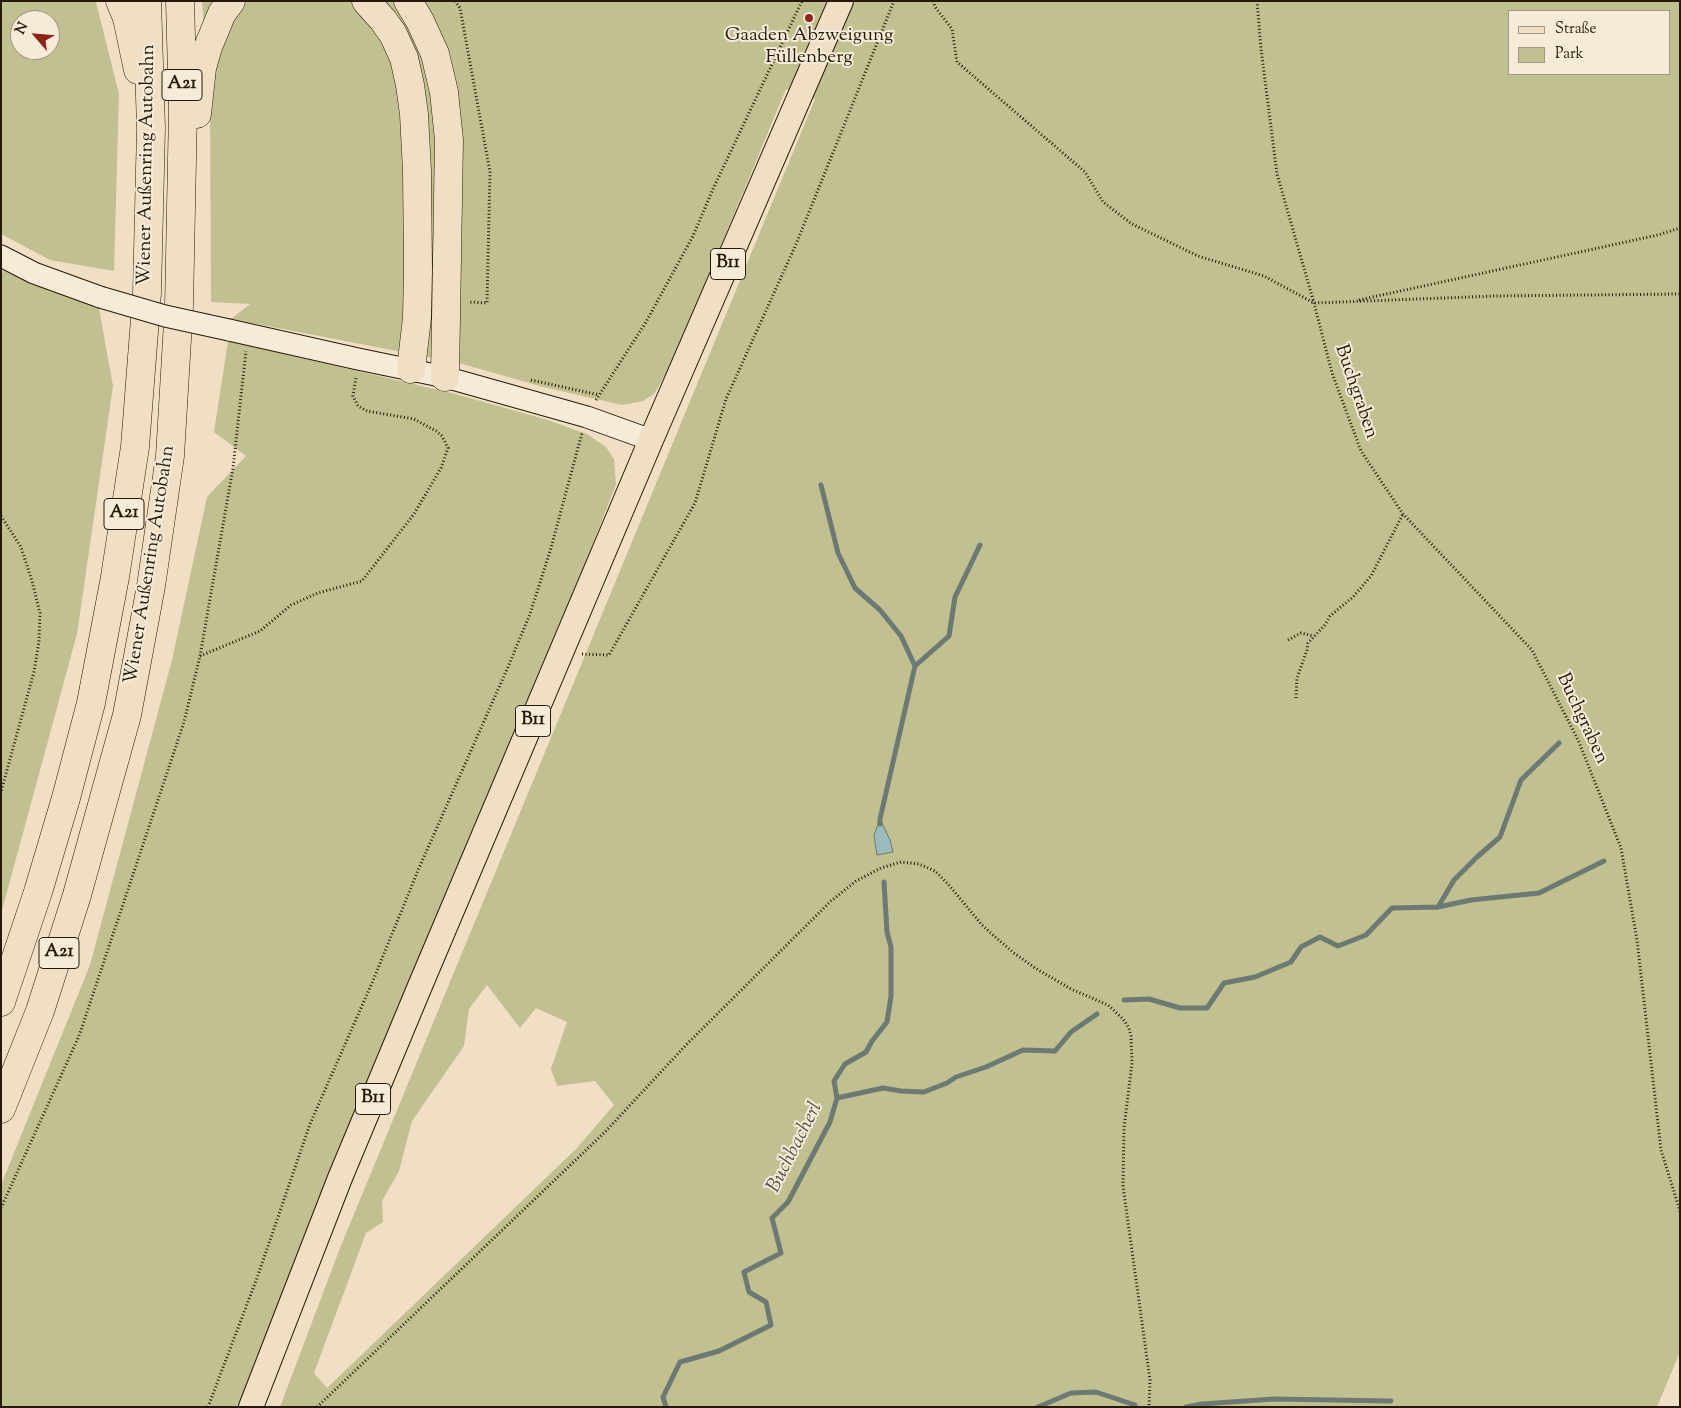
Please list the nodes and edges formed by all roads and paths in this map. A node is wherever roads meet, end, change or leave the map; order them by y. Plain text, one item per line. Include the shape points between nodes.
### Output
1 (120, 1) edge
2 (148, 1) edge
3 (180, 1) edge
4 (230, 1) edge
5 (366, 1) edge
6 (408, 1) edge
7 (455, 1) edge
8 (802, 1) edge
9 (841, 1) edge
10 (894, 1) edge
11 (933, 1) edge
12 (1257, 1) edge
13 (151, 128) junction
14 (183, 168) junction
15 (1680, 228) edge
16 (1, 256) edge
17 (1680, 294) edge
18 (467, 302) dead end
19 (1348, 302) junction
20 (1314, 303) junction
21 (238, 332) junction
22 (358, 359) junction
23 (411, 369) junction
24 (445, 377) junction
25 (522, 378) dead end
26 (599, 395) junction
27 (586, 417) junction
28 (651, 440) junction
29 (1403, 514) junction
30 (1, 516) edge
31 (1314, 636) junction
32 (1288, 640) dead end
33 (563, 649) junction
34 (200, 656) junction
35 (1296, 698) dead end
36 (1, 792) edge
37 (1, 1002) edge
38 (1, 1110) edge
39 (1, 1208) edge
40 (1680, 1211) edge
41 (208, 1407) edge
42 (251, 1407) edge
43 (317, 1407) edge
44 (1149, 1407) edge

1 - 13 highway via 127,18
2 - 13 highway, Wiener Außenring Autobahn / A21
3 - 14 highway, Wiener Außenring Autobahn / A21
4 - 14 highway via 214,29 202,68 198,109
5 - 23 highway via 393,34 404,58 414,114 418,269
6 - 24 highway via 435,54 444,92 449,140
7 - 18 path via 460,8 490,172 487,303
8 - 26 path via 693,236 646,322
9 - 28 main road, B11
10 - 33 path via 797,242 726,399 695,503 609,655 581,654
11 - 20 path via 952,29 957,62 1085,172 1103,202 1132,224 1198,256 1264,276
12 - 20 path, Buchgraben via 1277,174
13 - 37 highway, Wiener Außenring Autobahn / A21 via 147,293 135,447 114,577 91,703 66,798
14 - 38 highway, Wiener Außenring Autobahn / A21 via 170,456 151,586 126,715 77,895 40,1011
15 - 19 path
16 - 21 main road, bridge via 34,273 100,297
17 - 19 path
19 - 20 path
20 - 29 path, Buchgraben via 1332,373 1361,451
21 - 22 main road
21 - 34 path via 233,468
22 - 23 main road
22 - 34 path via 353,396 358,406 367,411 414,419 436,431 448,448 441,468 414,514 362,581 318,593 291,605 260,631
23 - 24 main road
24 - 27 main road
25 - 26 path
26 - 27 path
27 - 28 main road
27 - 41 path via 530,614 310,1124
28 - 33 main road, B11
29 - 31 path via 1371,576
29 - 40 path, Buchgraben via 1532,650 1579,742 1621,848 1637,940 1661,1150
30 - 36 path via 21,547 40,613 34,672
31 - 32 path via 1301,633
31 - 35 path via 1308,642 1297,678
33 - 42 main road, B11 via 348,1160
34 - 39 path via 181,731 78,1036
43 - 44 path via 605,1132 686,1045 831,901 856,880 901,862 919,864 935,872 988,931 1014,953 1064,985 1108,1006 1129,1028 1132,1063 1124,1128 1123,1186 1150,1380

